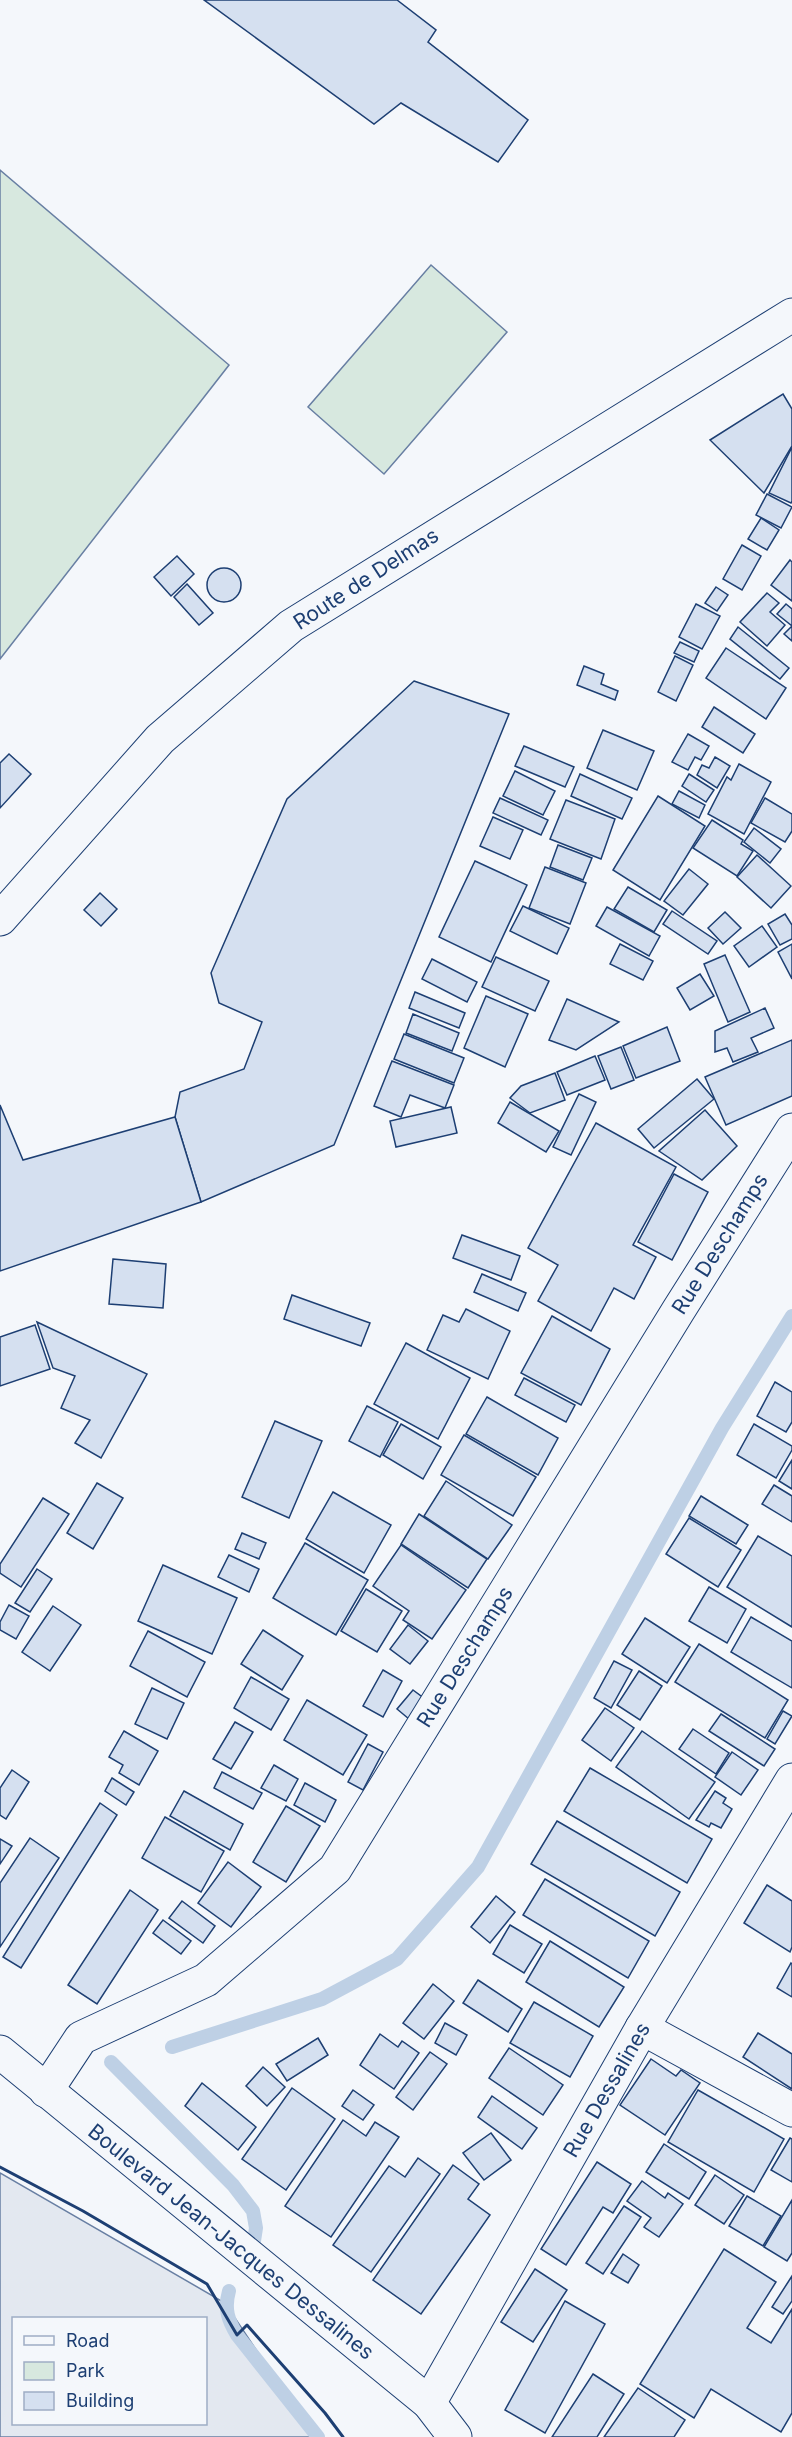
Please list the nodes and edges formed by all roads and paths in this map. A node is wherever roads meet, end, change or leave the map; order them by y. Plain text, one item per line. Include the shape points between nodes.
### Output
1 (792, 315) edge
2 (0, 919) edge
3 (792, 1130) edge
4 (792, 1780) edge
5 (642, 2028) junction
6 (0, 2052) edge
7 (46, 2091) junction
8 (792, 2110) edge
9 (429, 2403) junction
10 (455, 2437) edge

1 - 2 street, Route de Delmas via 291,626 160,739
3 - 7 street, Rue Deschamps via 335,1869 206,1980 81,2037
4 - 5 street, Rue Dessalines
5 - 8 street
5 - 9 street, Rue Dessalines
6 - 7 street, Boulevard Jean-Jacques Dessalines
7 - 9 street, Boulevard Jean-Jacques Dessalines
9 - 10 street, Boulevard Jean-Jacques Dessalines

